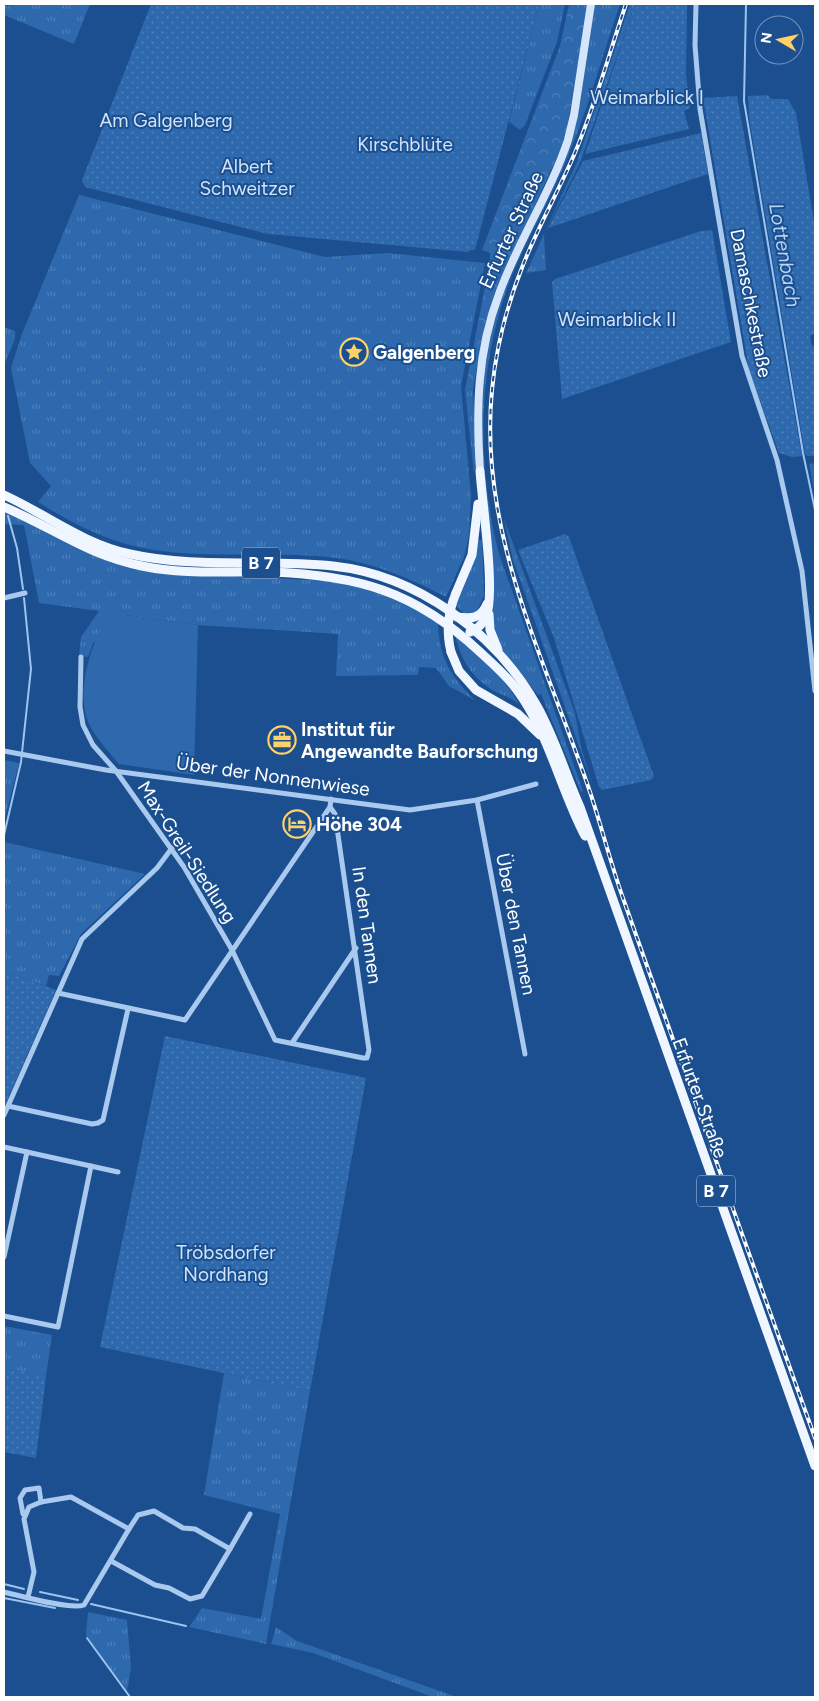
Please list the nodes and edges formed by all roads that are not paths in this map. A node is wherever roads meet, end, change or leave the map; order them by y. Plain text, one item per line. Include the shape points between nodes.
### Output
1 (591, 4) edge
2 (696, 4) edge
3 (480, 471) junction
4 (4, 495) edge
5 (4, 507) edge
6 (25, 594) dead end
7 (4, 598) edge
8 (489, 599) junction
9 (456, 616) junction
10 (474, 630) junction
11 (459, 632) junction
12 (81, 657) dead end
13 (503, 658) junction
14 (815, 691) edge
15 (545, 740) junction
16 (4, 751) edge
17 (116, 771) junction
18 (536, 784) dead end
19 (331, 799) junction
20 (477, 800) junction
21 (330, 807) junction
22 (172, 848) junction
23 (595, 854) junction
24 (356, 948) junction
25 (232, 950) junction
26 (58, 994) junction
27 (128, 1009) junction
28 (292, 1043) junction
29 (524, 1054) dead end
30 (367, 1058) joint
31 (8, 1106) junction
32 (4, 1116) edge
33 (4, 1147) edge
34 (27, 1152) junction
35 (91, 1166) junction
36 (118, 1172) dead end
37 (4, 1257) edge
38 (4, 1316) edge
39 (815, 1466) edge
40 (41, 1502) junction
41 (250, 1514) dead end
42 (24, 1520) junction
43 (129, 1529) junction
44 (230, 1549) junction
45 (111, 1561) junction
46 (4, 1592) edge
47 (28, 1597) junction

1 - 3 street, Erfurter Straße via 568,140 502,286 485,339 477,391
2 - 14 street, Damaschkestraße via 695,46 700,109 742,356 777,460 802,571
3 - 8 main road
3 - 15 main road, B 7, bridge via 474,547 449,614 451,652 459,671 476,690 518,714
4 - 9 main road, B 7 via 76,534 127,554 172,562 273,563 333,566 360,571 415,591
5 - 11 main road, B 7 via 82,547 143,567 323,575 381,588 430,612
6 - 7 street
8 - 9 main road via 475,618
8 - 10 main road via 486,618
8 - 13 main road via 490,630
9 - 10 main road, B 7
10 - 11 main road
10 - 13 main road, B 7
11 - 15 main road, B 7 via 516,689
12 - 17 street, Max-Greil-Siedlung via 83,725 93,745
13 - 23 main road, Erfurter Straße / B 7 via 531,697 549,731
15 - 23 main road, Erfurter Straße / B 7 via 574,814
16 - 17 street, Über der Nonnenwiese
17 - 19 street, Über der Nonnenwiese
17 - 22 street, Max-Greil-Siedlung
18 - 20 street, Über der Nonnenwiese
19 - 20 street, Über der Nonnenwiese via 410,810
19 - 21 street, In den Tannen
20 - 29 street, Über den Tannen
21 - 24 street, In den Tannen via 335,814
21 - 25 street, Max-Greil-Siedlung
22 - 25 street, Max-Greil-Siedlung
22 - 26 street via 152,873 82,939
23 - 39 main road, Erfurter Straße / B 7
24 - 28 street
24 - 30 street, In den Tannen via 369,1050
25 - 27 street, Max-Greil-Siedlung via 185,1020
25 - 28 street, Max-Greil-Siedlung via 275,1040
26 - 27 street
26 - 31 street
27 - 31 street via 103,1120 92,1124
28 - 30 street, Max-Greil-Siedlung
31 - 32 street
33 - 34 street
34 - 35 street
34 - 37 street
35 - 36 street
35 - 38 street via 58,1327
40 - 42 street via 29,1507
40 - 42 street via 39,1488 26,1490 20,1498
40 - 43 street via 71,1497
41 - 44 street
42 - 47 street via 34,1572
43 - 44 street via 138,1515 154,1511 183,1528 195,1528
43 - 45 street
44 - 45 street via 202,1596 196,1599 155,1586
45 - 47 street via 84,1605 78,1607
46 - 47 street

